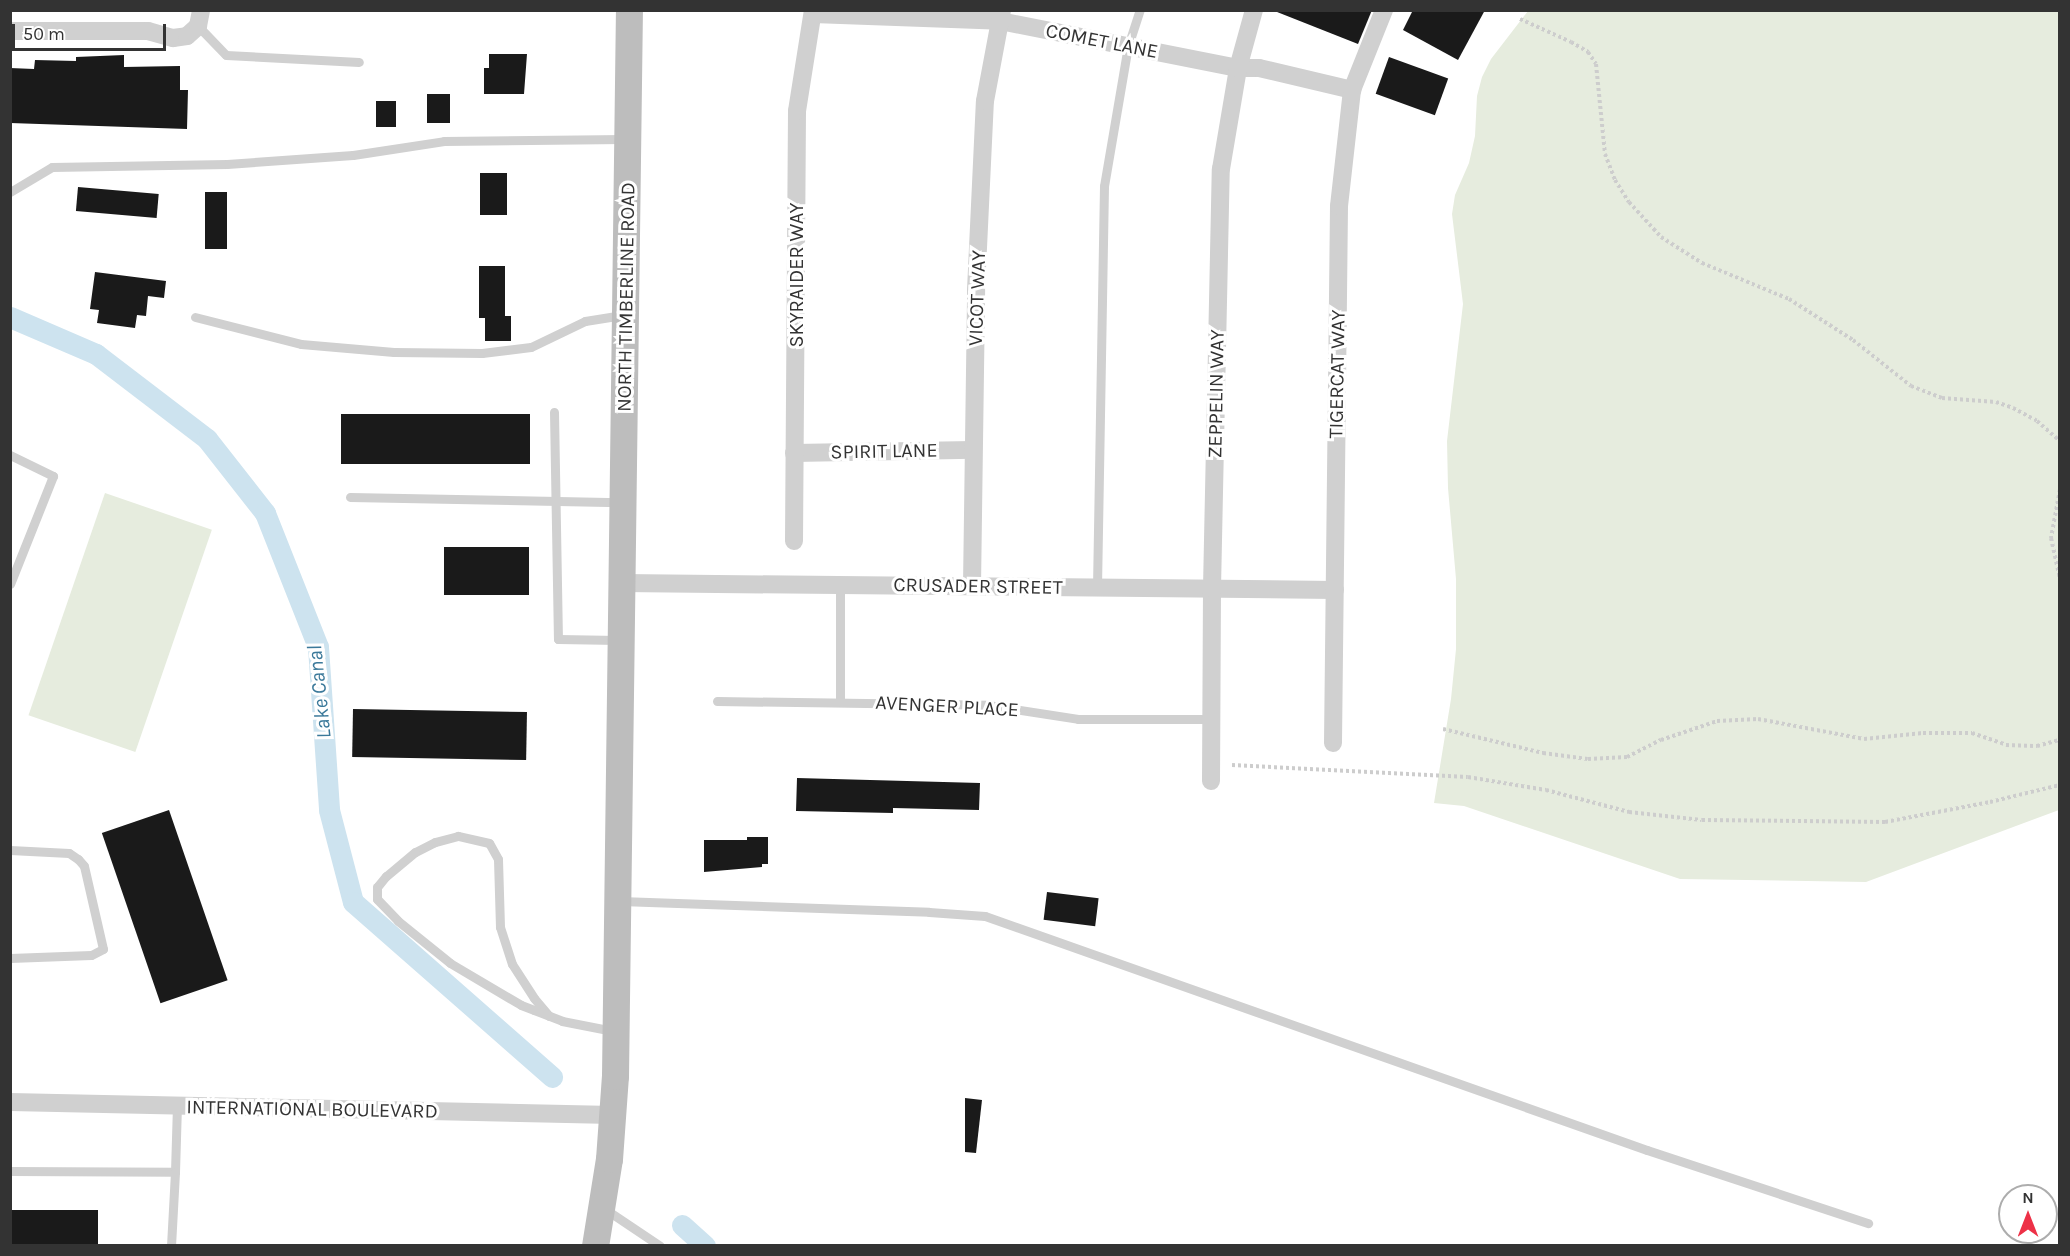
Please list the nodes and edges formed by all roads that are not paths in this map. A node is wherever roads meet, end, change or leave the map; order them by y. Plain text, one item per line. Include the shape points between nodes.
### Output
1 (629, 10) edge
2 (1140, 10) edge
3 (1254, 10) edge
4 (1384, 10) edge
5 (813, 12) edge
6 (1001, 16) edge
7 (200, 18) edge
8 (10, 31) edge
9 (1128, 46) junction
10 (359, 62) dead end
11 (1238, 68) junction
12 (1352, 90) junction
13 (628, 139) junction
14 (10, 192) edge
15 (625, 315) junction
16 (195, 316) dead end
17 (554, 411) dead end
18 (974, 450) junction
19 (794, 453) junction
20 (10, 455) edge
21 (350, 497) dead end
22 (555, 501) junction
23 (623, 502) junction
24 (794, 541) dead end
25 (622, 583) junction
26 (10, 584) edge
27 (840, 585) junction
28 (972, 586) junction
29 (1097, 587) junction
30 (1212, 588) junction
31 (1335, 590) junction
32 (621, 640) junction
33 (717, 701) dead end
34 (840, 702) junction
35 (1212, 719) junction
36 (1333, 743) dead end
37 (1211, 781) dead end
38 (10, 850) edge
39 (617, 901) junction
40 (10, 958) edge
41 (549, 1016) junction
42 (616, 1031) junction
43 (10, 1102) edge
44 (177, 1106) junction
45 (613, 1116) junction
46 (10, 1171) edge
47 (175, 1172) junction
48 (603, 1208) junction
49 (1868, 1223) dead end
50 (171, 1245) edge
51 (595, 1245) edge
52 (660, 1245) edge

1 - 13 main road, NORTH TIMBERLINE ROAD
2 - 9 lane
3 - 11 street, ZEPPELIN WAY
4 - 12 street, TIGERCAT WAY
5 - 6 street, COMET LANE
5 - 19 street, SKYRAIDER WAY via 797,111
6 - 9 street, COMET LANE
6 - 18 street, VICOT WAY via 985,101 976,290
7 - 8 street via 187,36 173,38 148,31
7 - 10 lane via 226,55
9 - 11 street, COMET LANE
9 - 29 lane via 1104,186
11 - 12 street, COMET LANE via 1259,68
11 - 30 street, ZEPPELIN WAY via 1221,168
12 - 31 street, TIGERCAT WAY via 1339,206
13 - 14 lane via 444,141 353,155 227,164 52,167
13 - 15 main road, NORTH TIMBERLINE ROAD
15 - 16 lane via 585,321 531,347 482,353 394,352 301,344
15 - 23 main road, NORTH TIMBERLINE ROAD
17 - 22 lane
18 - 19 street, SPIRIT LANE
18 - 28 street, VICOT WAY
19 - 24 street, SKYRAIDER WAY
20 - 26 lane via 53,476
21 - 22 lane
22 - 23 lane
22 - 32 lane via 558,639
23 - 25 main road, NORTH TIMBERLINE ROAD
25 - 27 street, CRUSADER STREET
25 - 32 main road, NORTH TIMBERLINE ROAD
27 - 28 street, CRUSADER STREET
27 - 34 lane
28 - 29 street, CRUSADER STREET
29 - 30 street, CRUSADER STREET
30 - 31 street, CRUSADER STREET
30 - 35 street, ZEPPELIN WAY
31 - 36 street, TIGERCAT WAY
32 - 39 main road, NORTH TIMBERLINE ROAD
33 - 34 lane, AVENGER PLACE
34 - 35 lane, AVENGER PLACE via 988,705 1078,719
35 - 37 street, ZEPPELIN WAY
38 - 40 lane via 69,853 78,859 84,866 103,949 91,955
39 - 42 main road, NORTH TIMBERLINE ROAD
39 - 49 lane via 985,916 1613,1138
41 - 41 lane via 521,1005 450,963 398,921 378,899 377,887 415,852 435,842 458,837 489,843 498,859 500,927 512,964
41 - 42 lane
42 - 45 main road, NORTH TIMBERLINE ROAD
43 - 44 street, INTERNATIONAL BOULEVARD
44 - 45 street, INTERNATIONAL BOULEVARD
44 - 47 lane
45 - 48 main road, NORTH TIMBERLINE ROAD
46 - 47 lane
47 - 50 lane
48 - 51 main road, NORTH TIMBERLINE ROAD
48 - 52 lane

